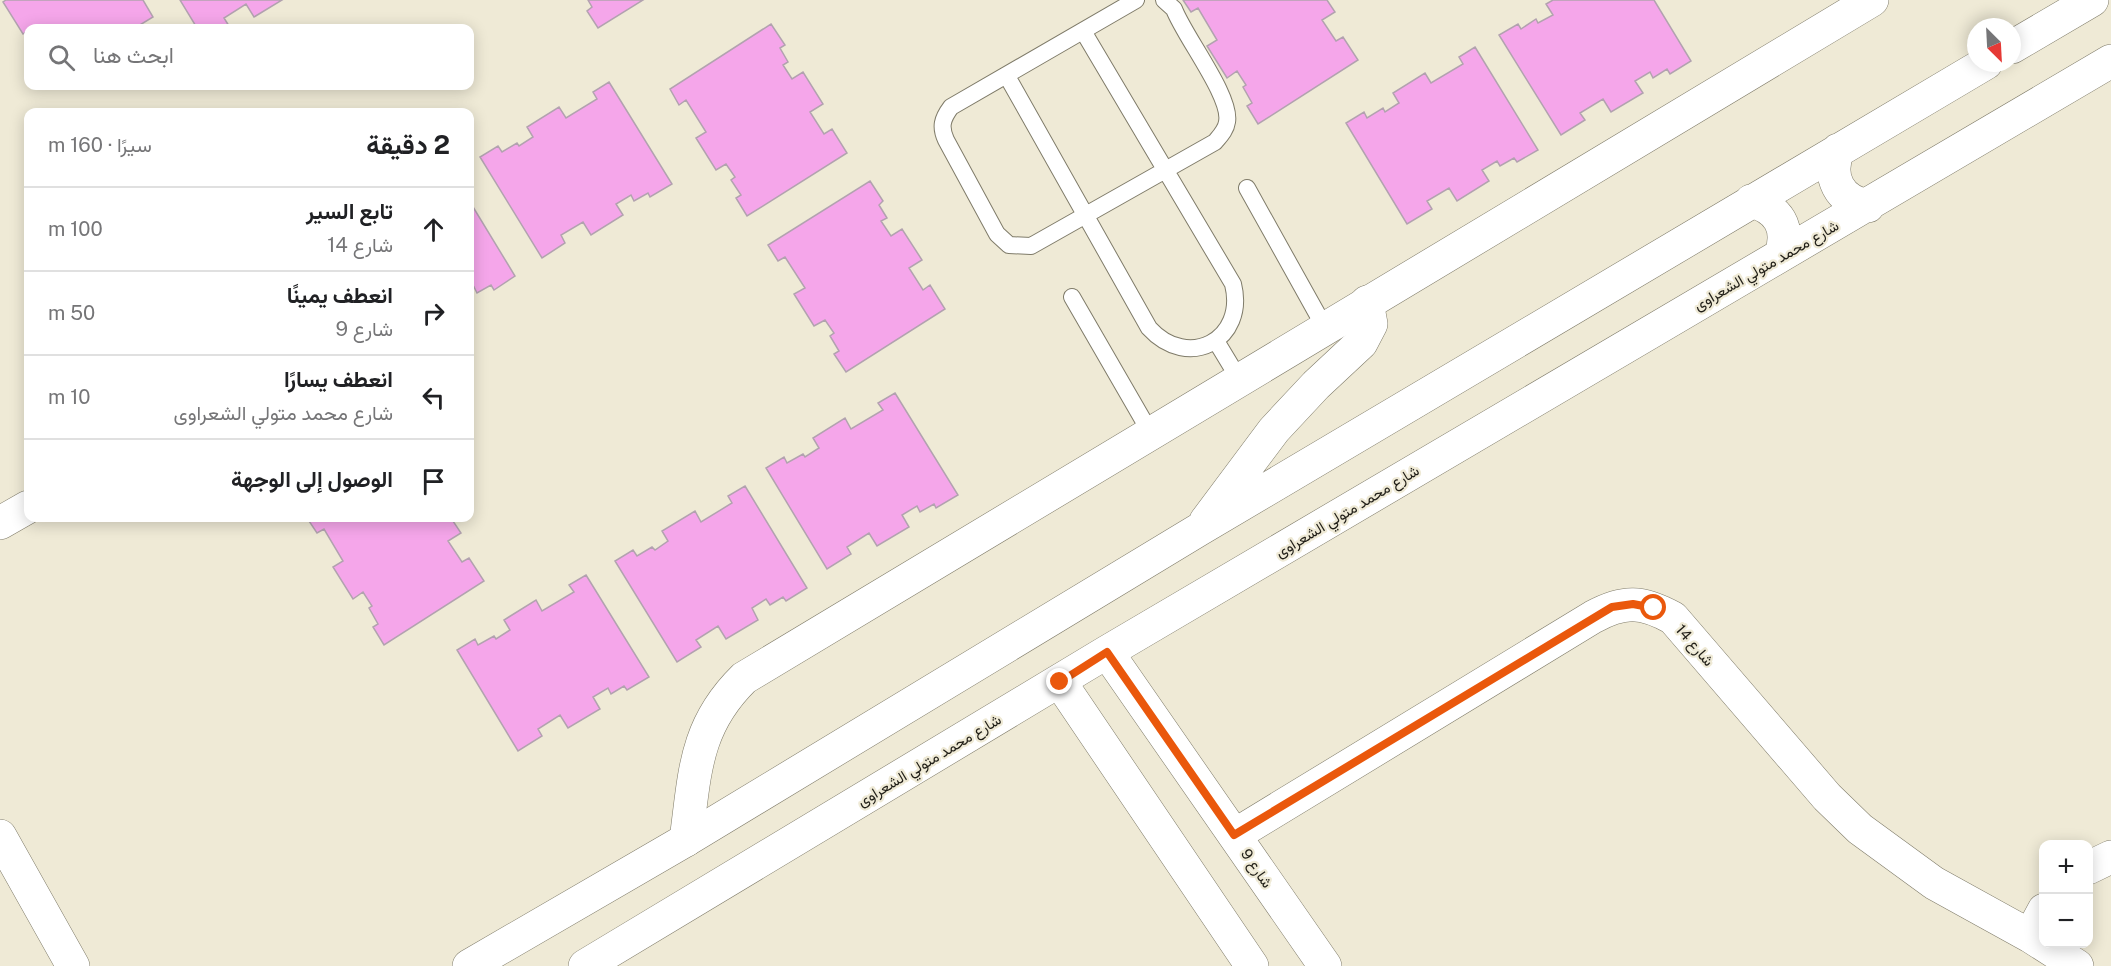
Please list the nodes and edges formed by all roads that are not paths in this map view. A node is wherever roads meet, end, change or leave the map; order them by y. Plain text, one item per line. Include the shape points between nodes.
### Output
1 (1136, 0) edge
2 (1164, 0) edge
3 (1872, 0) edge
4 (2092, 0) edge
5 (1083, 31) junction
6 (2021, 42) edge
7 (2111, 61) edge
8 (1971, 72) edge
9 (1007, 76) junction
10 (1838, 150) junction
11 (1165, 170) junction
12 (1247, 188) dead end
13 (1751, 201) junction
14 (1868, 206) junction
15 (1085, 216) junction
16 (1781, 255) junction
17 (1072, 297) dead end
18 (1367, 303) junction
19 (1325, 328) junction
20 (1216, 341) junction
21 (1239, 379) junction
22 (1150, 432) junction
23 (24, 509) edge
24 (0, 523) edge
25 (1200, 529) junction
26 (1107, 652) junction
27 (1060, 682) junction
28 (1234, 835) junction
29 (0, 836) edge
30 (686, 840) junction
31 (2111, 857) edge
32 (2093, 866) edge
33 (2037, 923) edge
34 (73, 966) edge
35 (469, 966) edge
36 (585, 966) edge
37 (1252, 966) edge
38 (1325, 966) edge
39 (2077, 966) edge

1 - 5 lane
2 - 11 lane via 1174,9 1228,111 1224,132 1215,142
3 - 18 street
4 - 6 street
5 - 9 lane
5 - 11 lane
7 - 14 street, شارع محمد متولي الشعراوى
8 - 10 street
9 - 15 lane
9 - 15 lane via 951,107 942,124 946,140 997,234 1009,245 1030,246
10 - 13 street
10 - 14 street via 1834,160 1835,182 1848,198
11 - 15 lane
11 - 20 lane via 1233,284 1236,309 1225,333
12 - 19 lane
13 - 16 street via 1771,209 1784,227
13 - 25 street
14 - 16 street, شارع محمد متولي الشعراوى
15 - 20 lane via 1157,337 1168,344 1192,349
16 - 26 street, شارع محمد متولي الشعراوى
17 - 22 lane
18 - 19 street
18 - 25 street via 1371,324 1361,343 1274,430
19 - 21 street
20 - 21 lane
21 - 22 street
22 - 30 street via 744,678 727,694 704,734
23 - 24 street
25 - 30 street
26 - 27 street, شارع محمد متولي الشعراوى
26 - 28 street, شارع 9
27 - 36 street, شارع محمد متولي الشعراوى
27 - 37 street
28 - 33 street, شارع 14 via 1593,617 1612,607 1633,604 1654,608 1673,618 1827,797 1895,857 1934,883
28 - 38 street, شارع 9
29 - 34 street
30 - 35 street
31 - 32 street
33 - 39 street, شارع 14

